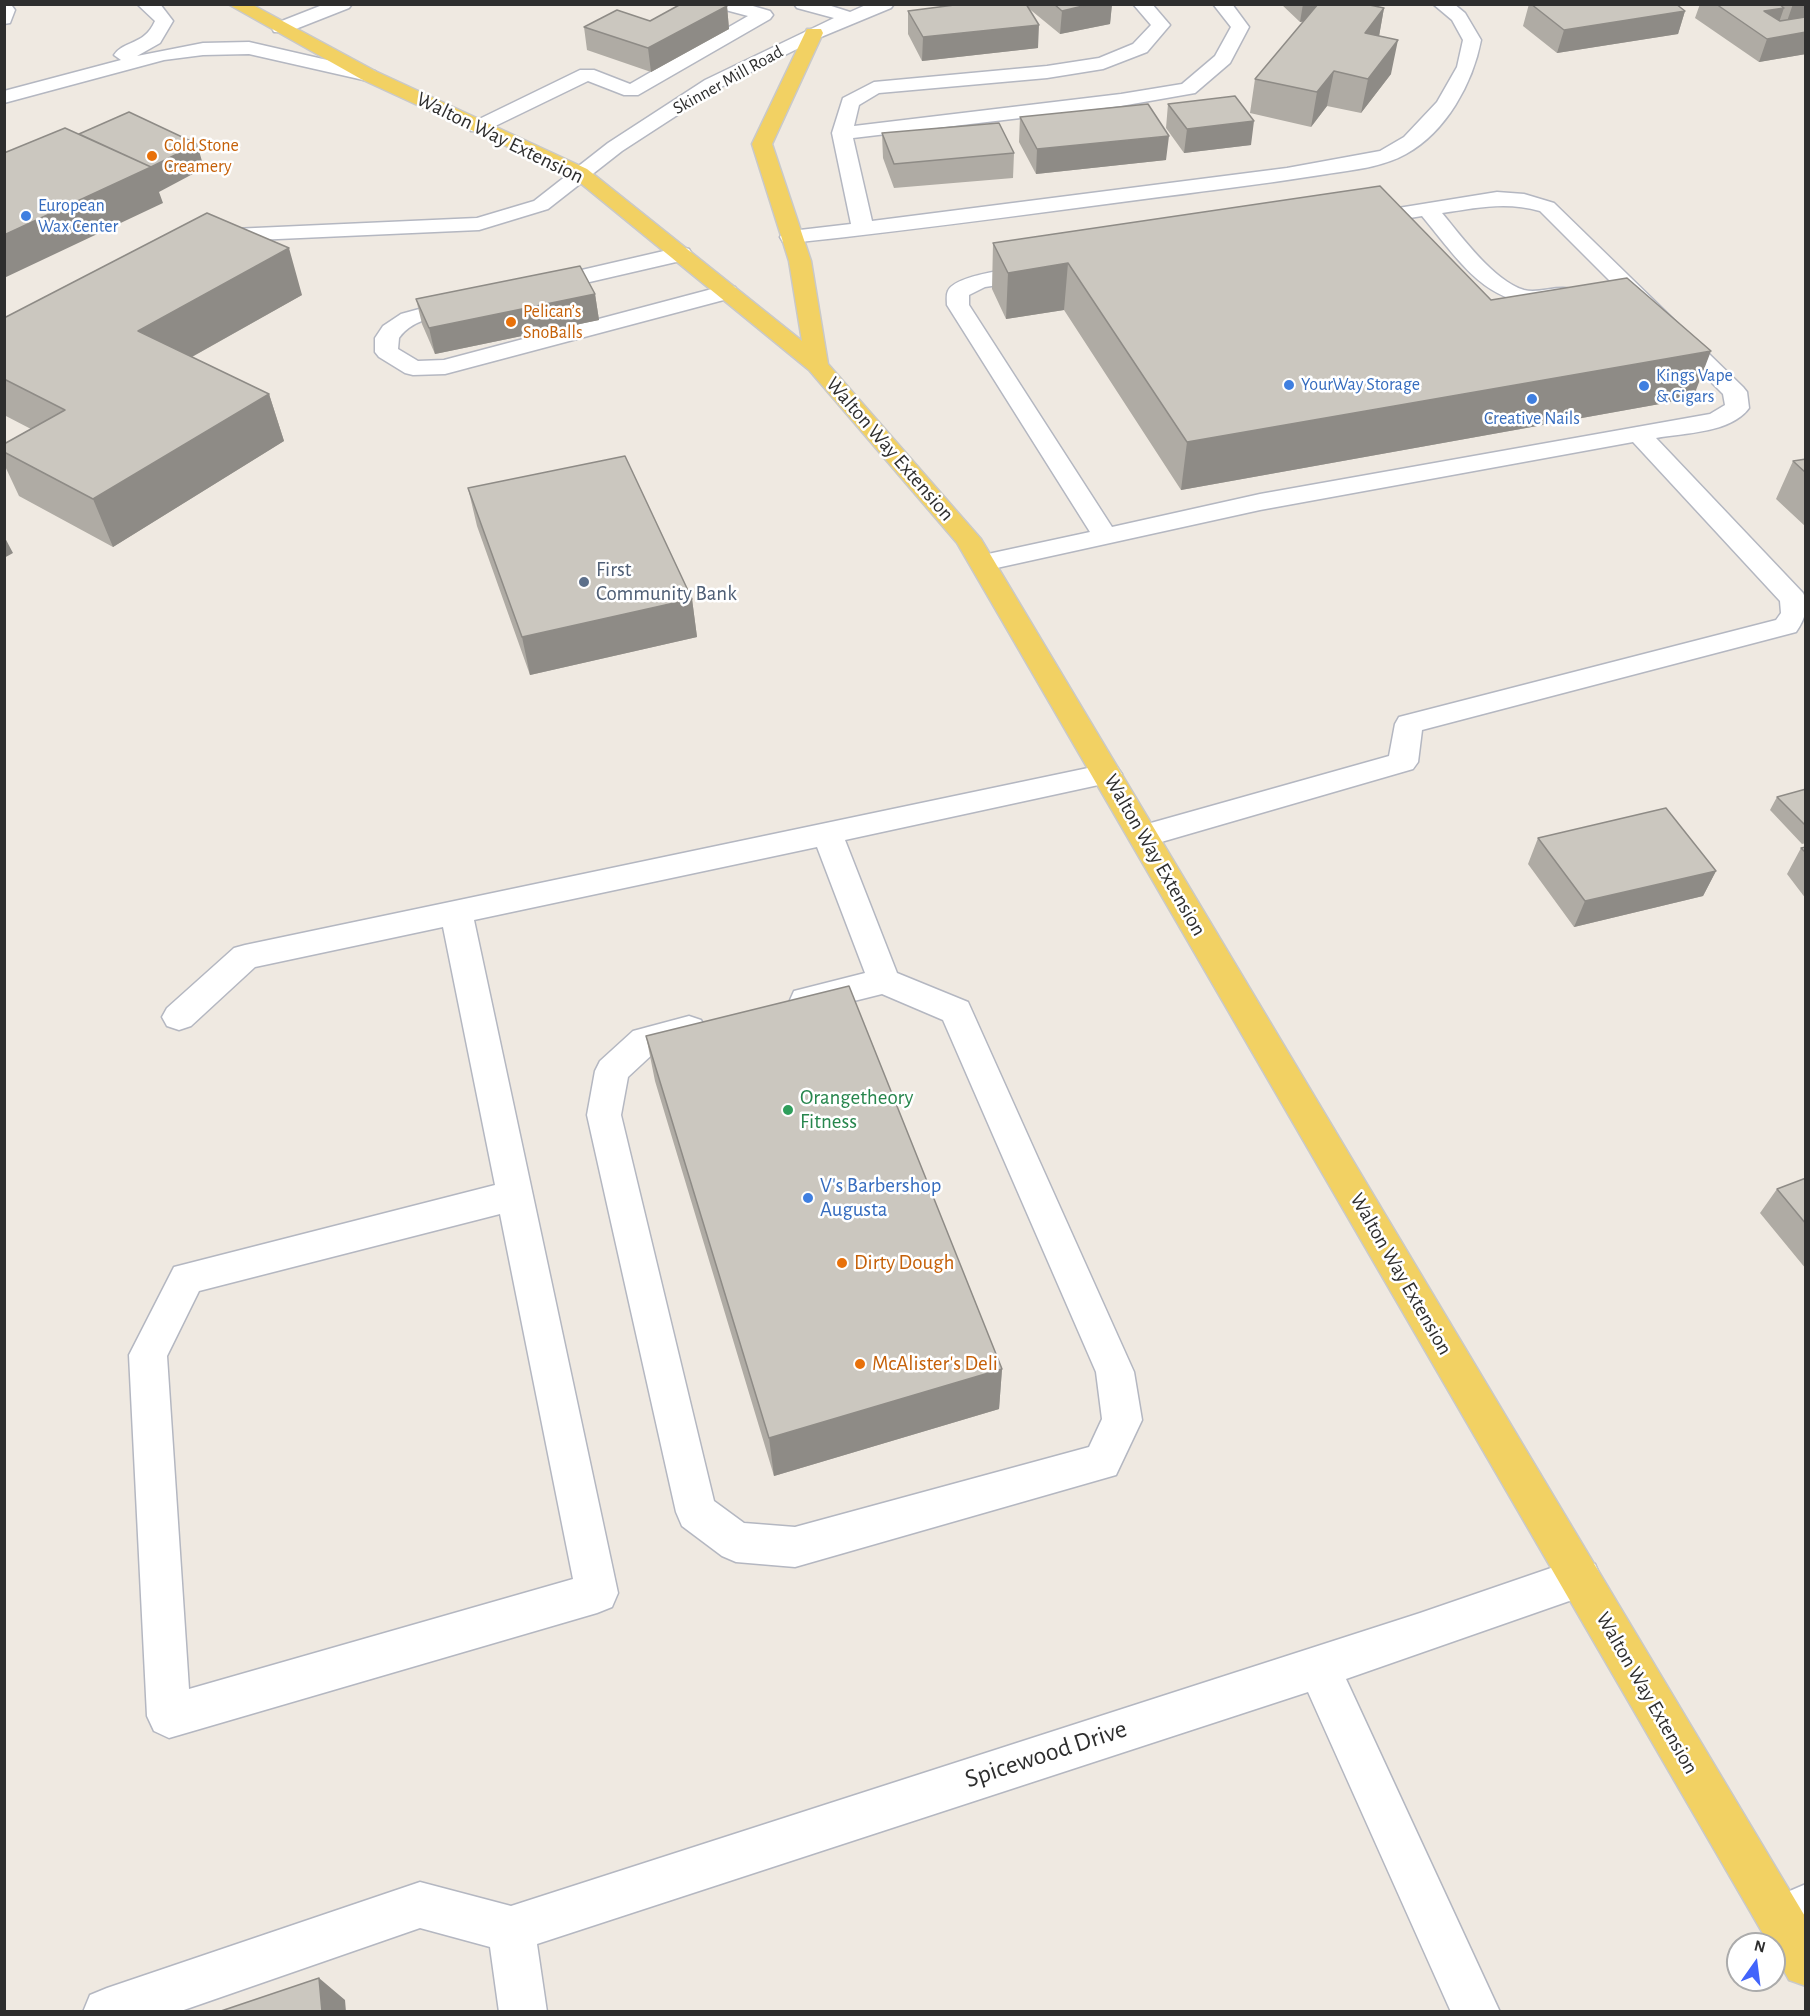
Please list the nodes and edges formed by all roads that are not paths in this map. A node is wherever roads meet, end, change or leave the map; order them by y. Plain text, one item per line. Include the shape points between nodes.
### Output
1 (146, 4) edge
2 (237, 4) edge
3 (343, 4) edge
4 (803, 4) edge
5 (885, 4) edge
6 (1142, 4) edge
7 (1222, 4) edge
8 (1442, 4) edge
9 (728, 7) edge
10 (4, 9) edge
11 (852, 18) junction
12 (4, 19) edge
13 (281, 28) junction
14 (814, 33) junction
15 (605, 64) edge
16 (4, 74) edge
17 (586, 74) junction
18 (368, 75) junction
19 (631, 91) junction
20 (26, 92) junction
21 (4, 97) edge
22 (673, 109) junction
23 (478, 128) junction
24 (842, 133) junction
25 (580, 173) junction
26 (1427, 209) junction
27 (1344, 223) edge
28 (863, 229) junction
29 (791, 237) junction
30 (190, 246) edge
31 (681, 254) junction
32 (1062, 268) edge
33 (1604, 288) junction
34 (526, 290) edge
35 (727, 292) junction
36 (480, 300) edge
37 (817, 365) junction
38 (1639, 434) junction
39 (1106, 537) junction
40 (984, 563) junction
41 (1107, 774) junction
42 (827, 833) junction
43 (1144, 836) junction
44 (456, 912) junction
45 (884, 981) junction
46 (770, 1009) edge
47 (179, 1017) dead end
48 (724, 1021) edge
49 (515, 1194) junction
50 (1580, 1578) junction
51 (1318, 1666) junction
52 (1793, 1912) edge
53 (512, 1929) junction
54 (1806, 1963) edge
55 (107, 2012) edge
56 (523, 2012) edge
57 (1476, 2012) edge

1 - 20 street via 165,21 145,47
2 - 13 main road, Walton Way Extension
3 - 13 street
4 - 11 street
5 - 11 street, Skinner Mill Road
6 - 24 street via 1161,25 1140,48 1103,63 1058,70 874,88 850,102
7 - 24 street via 1240,27 1223,59 1188,89
8 - 28 street via 1459,17 1472,40 1466,67 1451,96 1419,136 1389,154 1287,174
9 - 19 street via 764,15
10 - 12 street
11 - 14 street, Skinner Mill Road
13 - 18 main road, Walton Way Extension
14 - 22 street, Skinner Mill Road via 712,84
14 - 29 main road via 762,144
15 - 17 street
16 - 20 street
17 - 19 street
17 - 23 street
18 - 20 street via 249,48 203,49 163,55
18 - 23 main road, Walton Way Extension
19 - 22 street
20 - 21 street
22 - 25 street, Skinner Mill Road
23 - 25 main road, Walton Way Extension
24 - 28 street
25 - 30 street, Skinner Mill Road via 541,205 479,224 211,236
25 - 31 main road, Walton Way Extension
26 - 27 street
26 - 33 street via 1499,287 1518,296 1539,298
26 - 33 street via 1497,198 1547,207
28 - 29 street
29 - 37 main road via 800,261
31 - 34 street
31 - 35 main road, Walton Way Extension
32 - 39 street via 979,281 958,292 958,305
33 - 38 street via 1735,392 1737,408 1717,420
35 - 36 street via 445,367 413,368 387,352 387,339 393,328 423,313
35 - 37 main road, Walton Way Extension
37 - 40 main road, Walton Way Extension via 968,539
38 - 39 street via 1260,502
38 - 43 street via 1793,598 1795,614 1786,626 1410,724 1403,762
39 - 40 street
40 - 41 main road, Walton Way Extension
41 - 42 street
41 - 43 main road, Walton Way Extension
42 - 44 street
42 - 45 street
43 - 50 main road, Walton Way Extension
44 - 47 street via 246,957
44 - 49 street
45 - 46 street
45 - 48 street via 956,1011 1115,1372 1122,1420 1102,1462 795,1547 736,1542 696,1512 604,1115 612,1071 645,1040
49 - 49 street via 597,1593 169,1716 148,1355 187,1278
50 - 51 street, Spicewood Drive
50 - 52 main road, Walton Way Extension
51 - 53 street, Spicewood Drive
51 - 57 street
52 - 54 main road, Walton Way Extension
53 - 55 street via 420,1905
53 - 56 street

